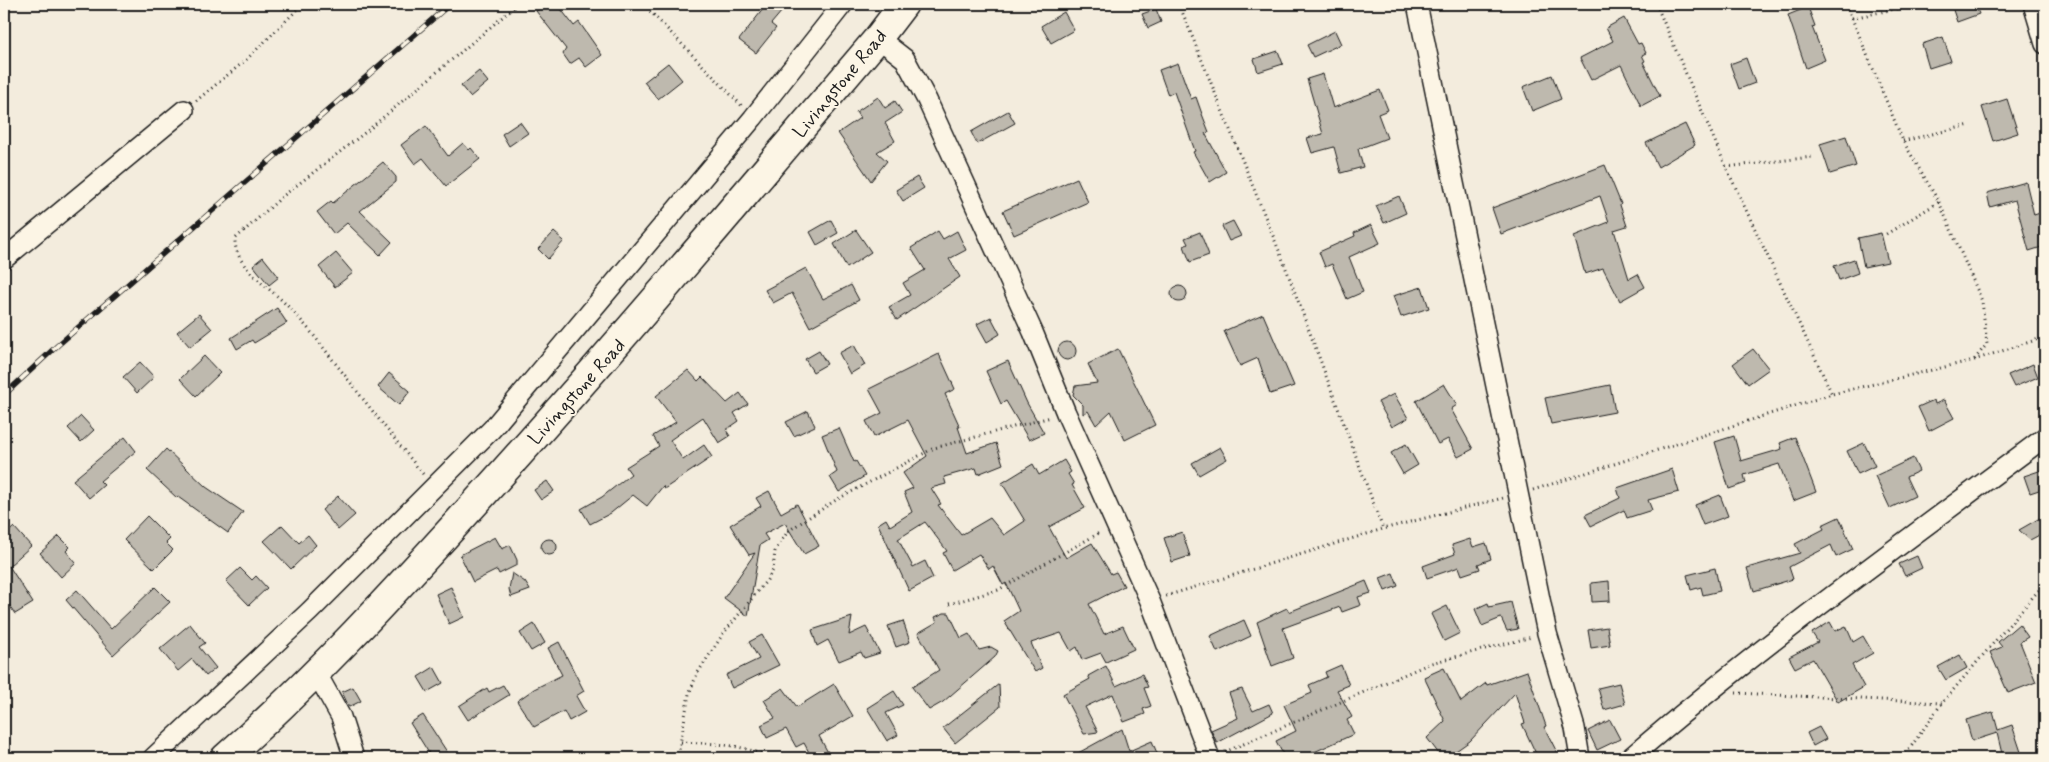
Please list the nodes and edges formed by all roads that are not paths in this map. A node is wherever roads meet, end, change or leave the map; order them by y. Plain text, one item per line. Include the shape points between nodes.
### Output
1 (843, 4) edge
2 (904, 4) edge
3 (1417, 4) edge
4 (2033, 4) edge
5 (878, 38) junction
6 (2045, 44) edge
7 (184, 110) road end
8 (4, 259) edge
9 (2045, 437) edge
10 (317, 674) junction
11 (153, 758) edge
12 (225, 758) edge
13 (354, 758) edge
14 (1210, 758) edge
15 (1580, 758) edge
16 (1630, 758) edge

1 - 11 street via 753,118 492,429 310,611
2 - 5 highway, Livingstone Road
3 - 15 street via 1547,633 1576,728
4 - 6 street
5 - 10 highway, Livingstone Road via 587,380
5 - 14 street via 904,59 927,100 1150,601
7 - 8 street
9 - 16 street via 1698,699
10 - 12 highway, Livingstone Road
10 - 13 street via 340,718

